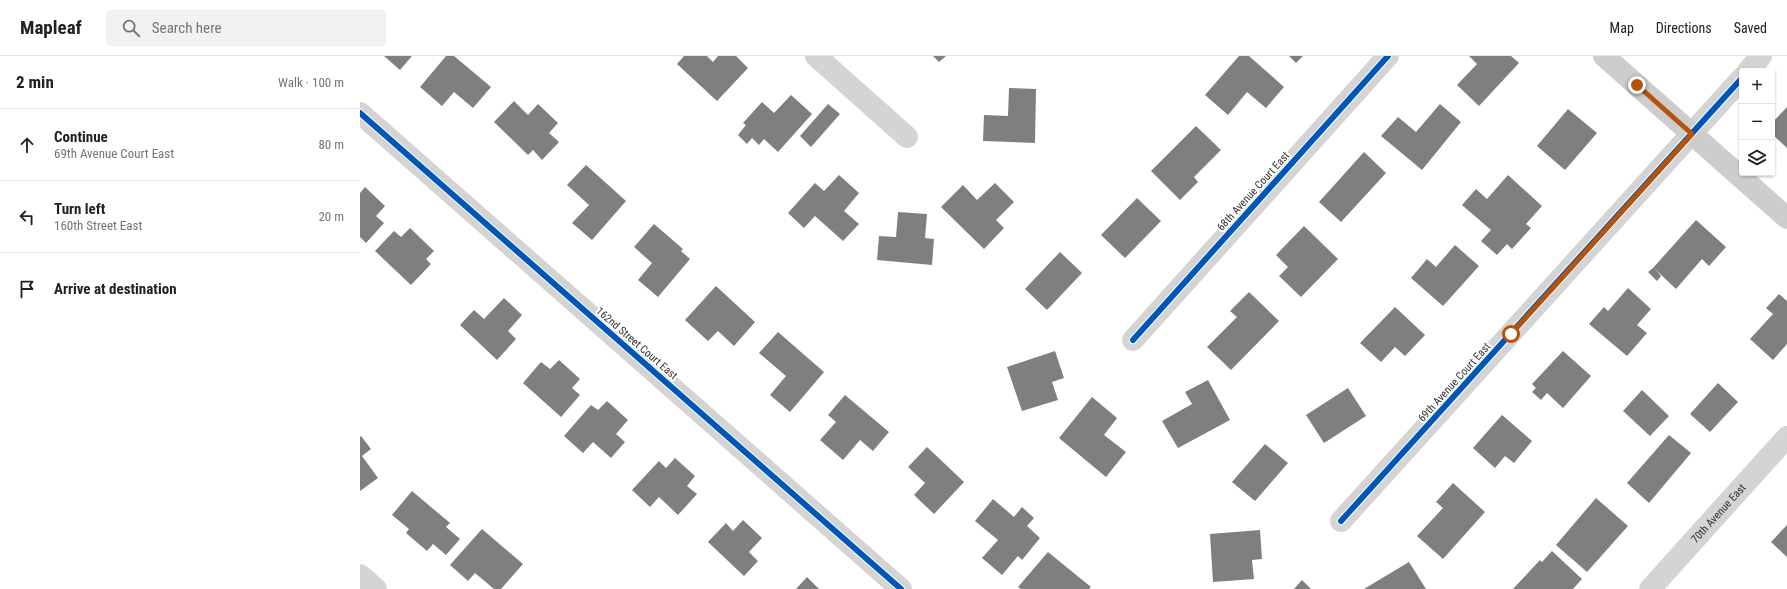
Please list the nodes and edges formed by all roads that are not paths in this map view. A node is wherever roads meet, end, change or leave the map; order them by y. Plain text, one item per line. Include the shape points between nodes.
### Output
1 (816, 56) edge
2 (1388, 56) edge
3 (1604, 56) edge
4 (1761, 56) edge
5 (1751, 68) edge
6 (1739, 81) edge
7 (360, 113) edge
8 (1692, 134) junction
9 (907, 137) dead end
10 (1787, 218) edge
11 (1133, 340) dead end
12 (1786, 440) edge
13 (1341, 521) dead end
14 (360, 575) edge
15 (376, 589) edge
16 (901, 589) edge
17 (1650, 589) edge

1 - 9 street
2 - 11 street, 68th Avenue Court East
3 - 8 main road
4 - 5 street
6 - 8 street, 69th Avenue Court East
7 - 16 street, 162nd Street Court East
8 - 10 main road
8 - 13 street, 69th Avenue Court East
12 - 17 street, 70th Avenue East
14 - 15 street

